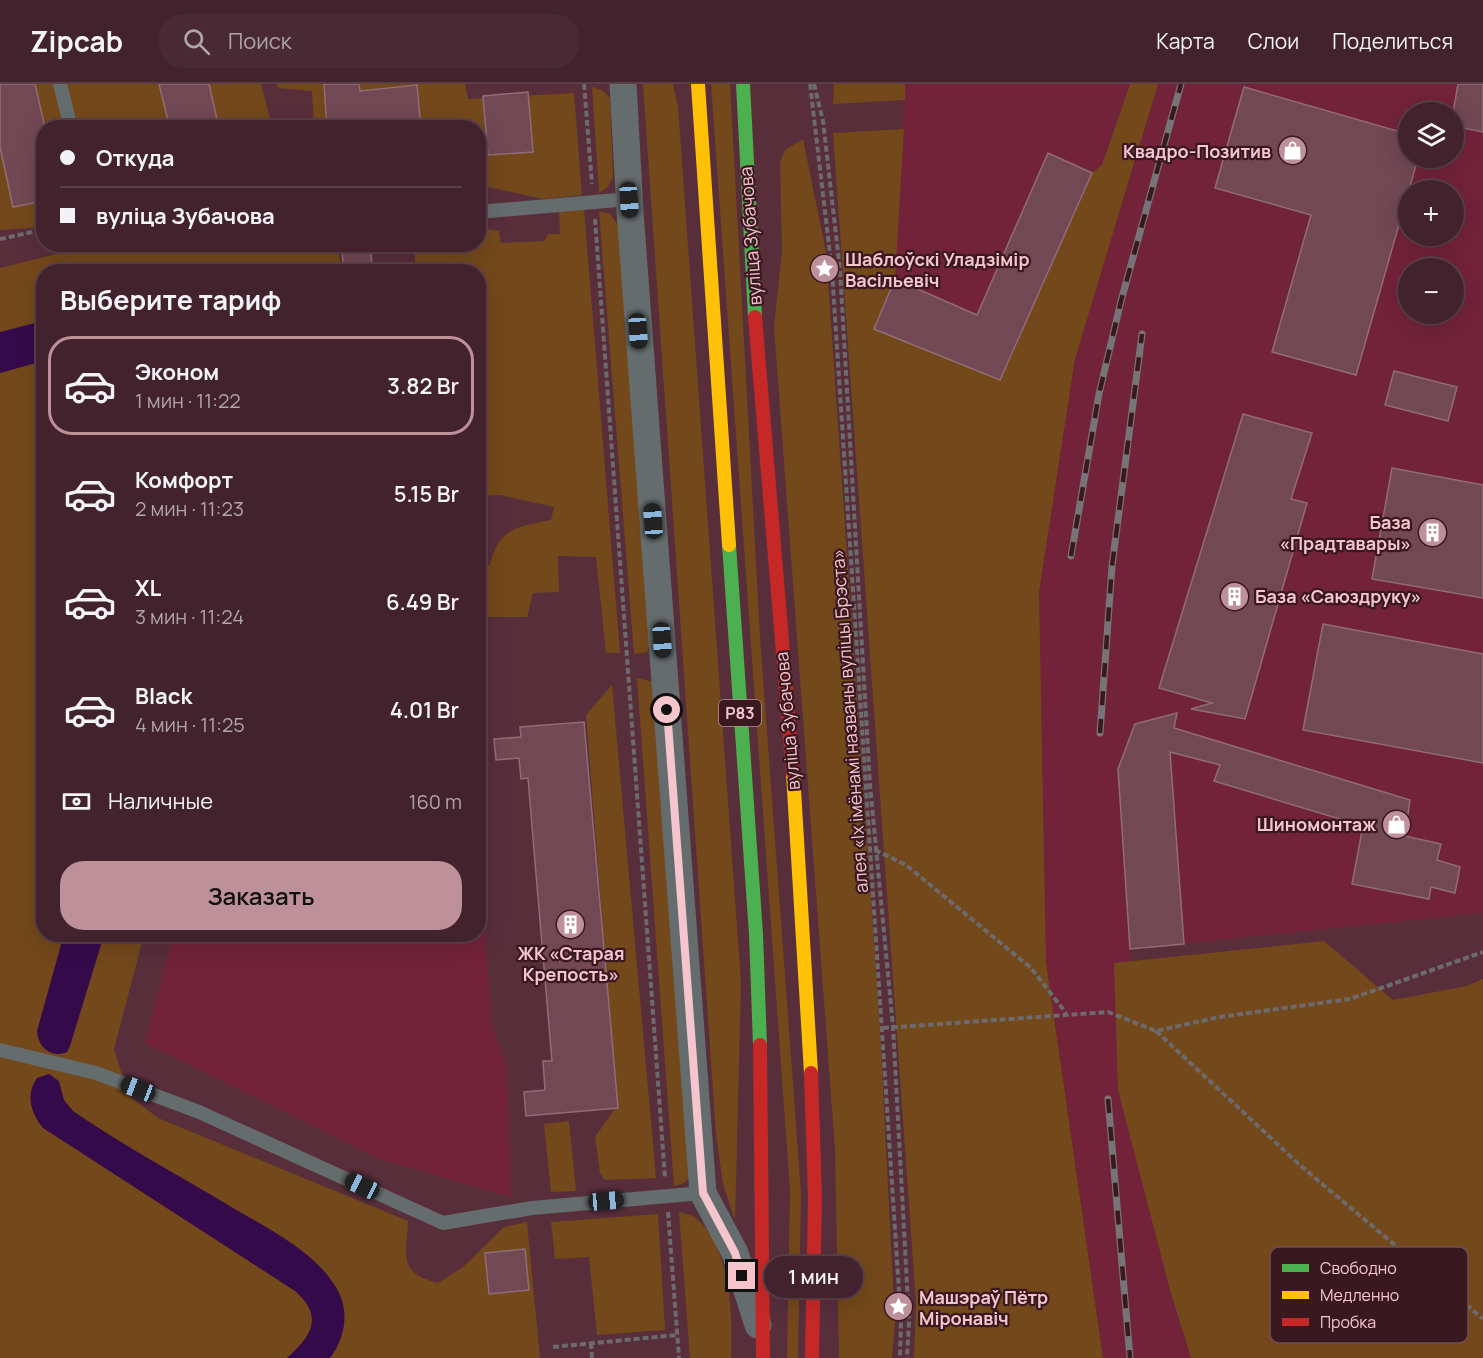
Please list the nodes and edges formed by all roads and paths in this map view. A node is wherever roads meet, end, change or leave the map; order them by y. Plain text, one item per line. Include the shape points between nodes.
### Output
1 (60, 84) edge
2 (585, 84) edge
3 (623, 84) edge
4 (698, 84) edge
5 (743, 84) edge
6 (812, 84) edge
7 (69, 120) edge
8 (629, 200) junction
9 (593, 202) junction
10 (486, 211) edge
11 (36, 231) edge
12 (0, 239) edge
13 (874, 849) junction
14 (1483, 952) edge
15 (1066, 1014) junction
16 (893, 1027) junction
17 (884, 1028) junction
18 (1156, 1031) junction
19 (0, 1050) edge
20 (703, 1193) junction
21 (667, 1196) junction
22 (1397, 1247) edge
23 (1468, 1306) edge
24 (1483, 1319) edge
25 (677, 1335) junction
26 (591, 1343) junction
27 (553, 1347) dead end
28 (763, 1350) edge
29 (592, 1358) edge
30 (679, 1358) edge
31 (812, 1358) edge
32 (900, 1358) edge
33 (907, 1358) edge

1 - 7 lane
2 - 9 path
3 - 8 street
4 - 28 highway, Р83 via 756,934 762,1109
5 - 31 highway, вуліца Зубачова / Р83 via 767,500 813,1078
6 - 13 path, алея «Іх імёнамі названы вуліцы Брэста» via 832,271
6 - 13 path via 823,121 840,270
8 - 9 lane
8 - 20 street
9 - 10 lane
9 - 21 path
11 - 12 path
13 - 15 path via 906,865 1030,968
13 - 16 path
13 - 17 path, алея «Іх імёнамі названы вуліцы Брэста»
14 - 18 path via 1350,999 1219,1017
15 - 16 path
15 - 18 path via 1108,1012
16 - 17 path
16 - 33 path via 909,1322
17 - 32 path, алея «Іх імёнамі названы вуліцы Брэста»
18 - 22 path via 1302,1167
19 - 21 lane via 96,1073 199,1112 443,1223 532,1208
20 - 21 lane
20 - 28 street via 735,1253
21 - 25 path
23 - 24 path
25 - 26 path
25 - 30 path
26 - 27 path
26 - 29 path

